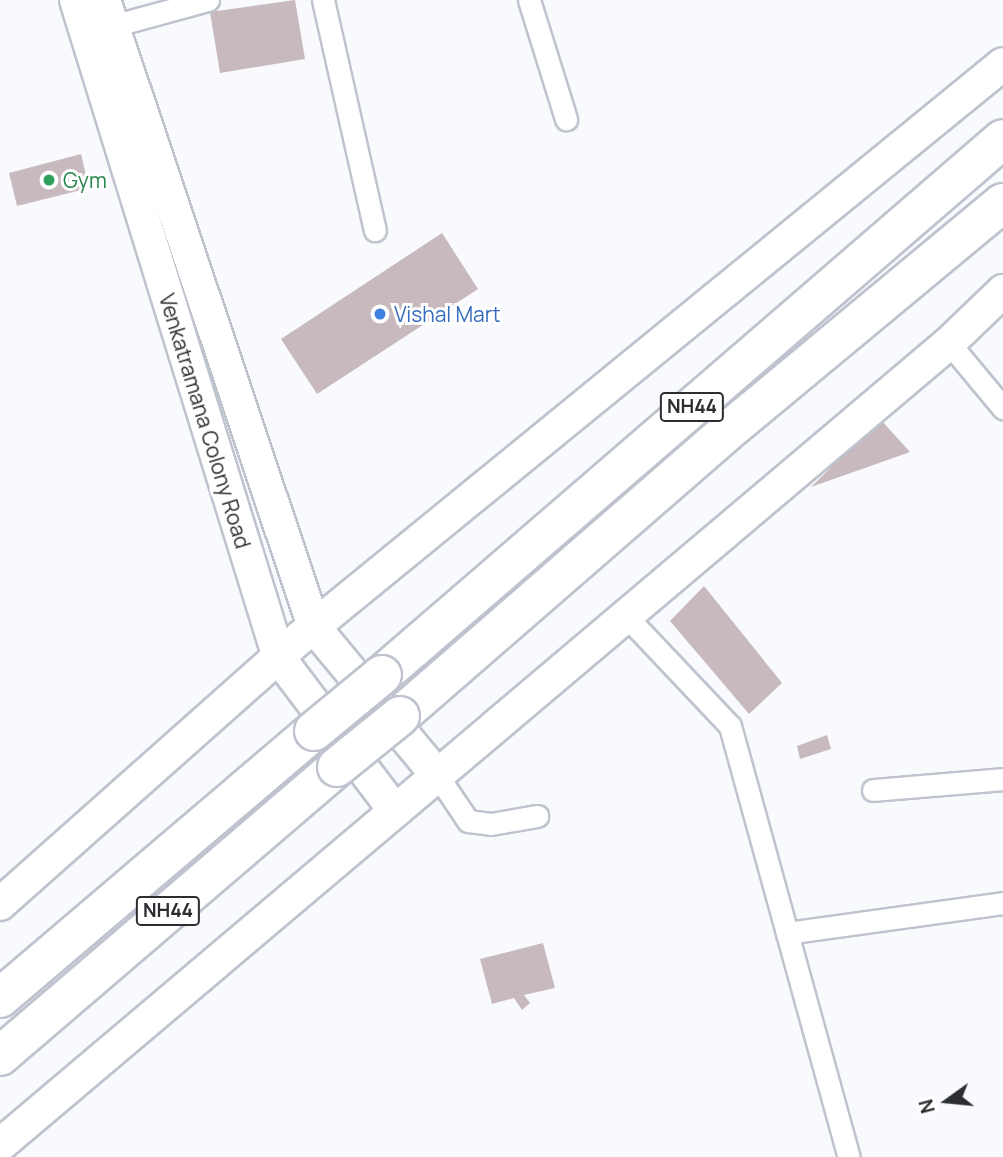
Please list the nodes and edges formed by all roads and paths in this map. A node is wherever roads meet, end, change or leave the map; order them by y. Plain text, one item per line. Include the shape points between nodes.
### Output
1 (76, 0) edge
2 (208, 0) edge
3 (323, 0) edge
4 (529, 0) edge
5 (100, 20) edge
6 (1003, 64) edge
7 (566, 119) dead end
8 (1003, 139) edge
9 (1003, 203) edge
10 (375, 230) dead end
11 (1003, 291) edge
12 (949, 343) junction
13 (1003, 408) edge
14 (626, 616) junction
15 (314, 627) junction
16 (279, 658) junction
17 (437, 775) junction
18 (1003, 779) edge
19 (873, 790) dead end
20 (395, 811) junction
21 (537, 816) dead end
22 (1003, 903) edge
23 (0, 904) edge
24 (787, 933) junction
25 (0, 998) edge
26 (0, 1056) edge
27 (0, 1145) edge
28 (849, 1157) edge

1 - 5 street, Venkatramana Colony Road
2 - 5 street
3 - 10 street
4 - 7 street
5 - 15 street
5 - 16 street, Venkatramana Colony Road
6 - 15 street
8 - 25 highway, NH44, bridge
9 - 26 highway, NH44, bridge via 724,435
11 - 12 street
12 - 13 street
12 - 14 street
14 - 17 street
14 - 24 street via 730,726
15 - 16 street
15 - 17 street
16 - 20 street, Venkatramana Colony Road
16 - 23 street
17 - 20 street
17 - 21 street via 468,821 491,824
18 - 19 street
20 - 27 street
22 - 24 street
24 - 28 street

